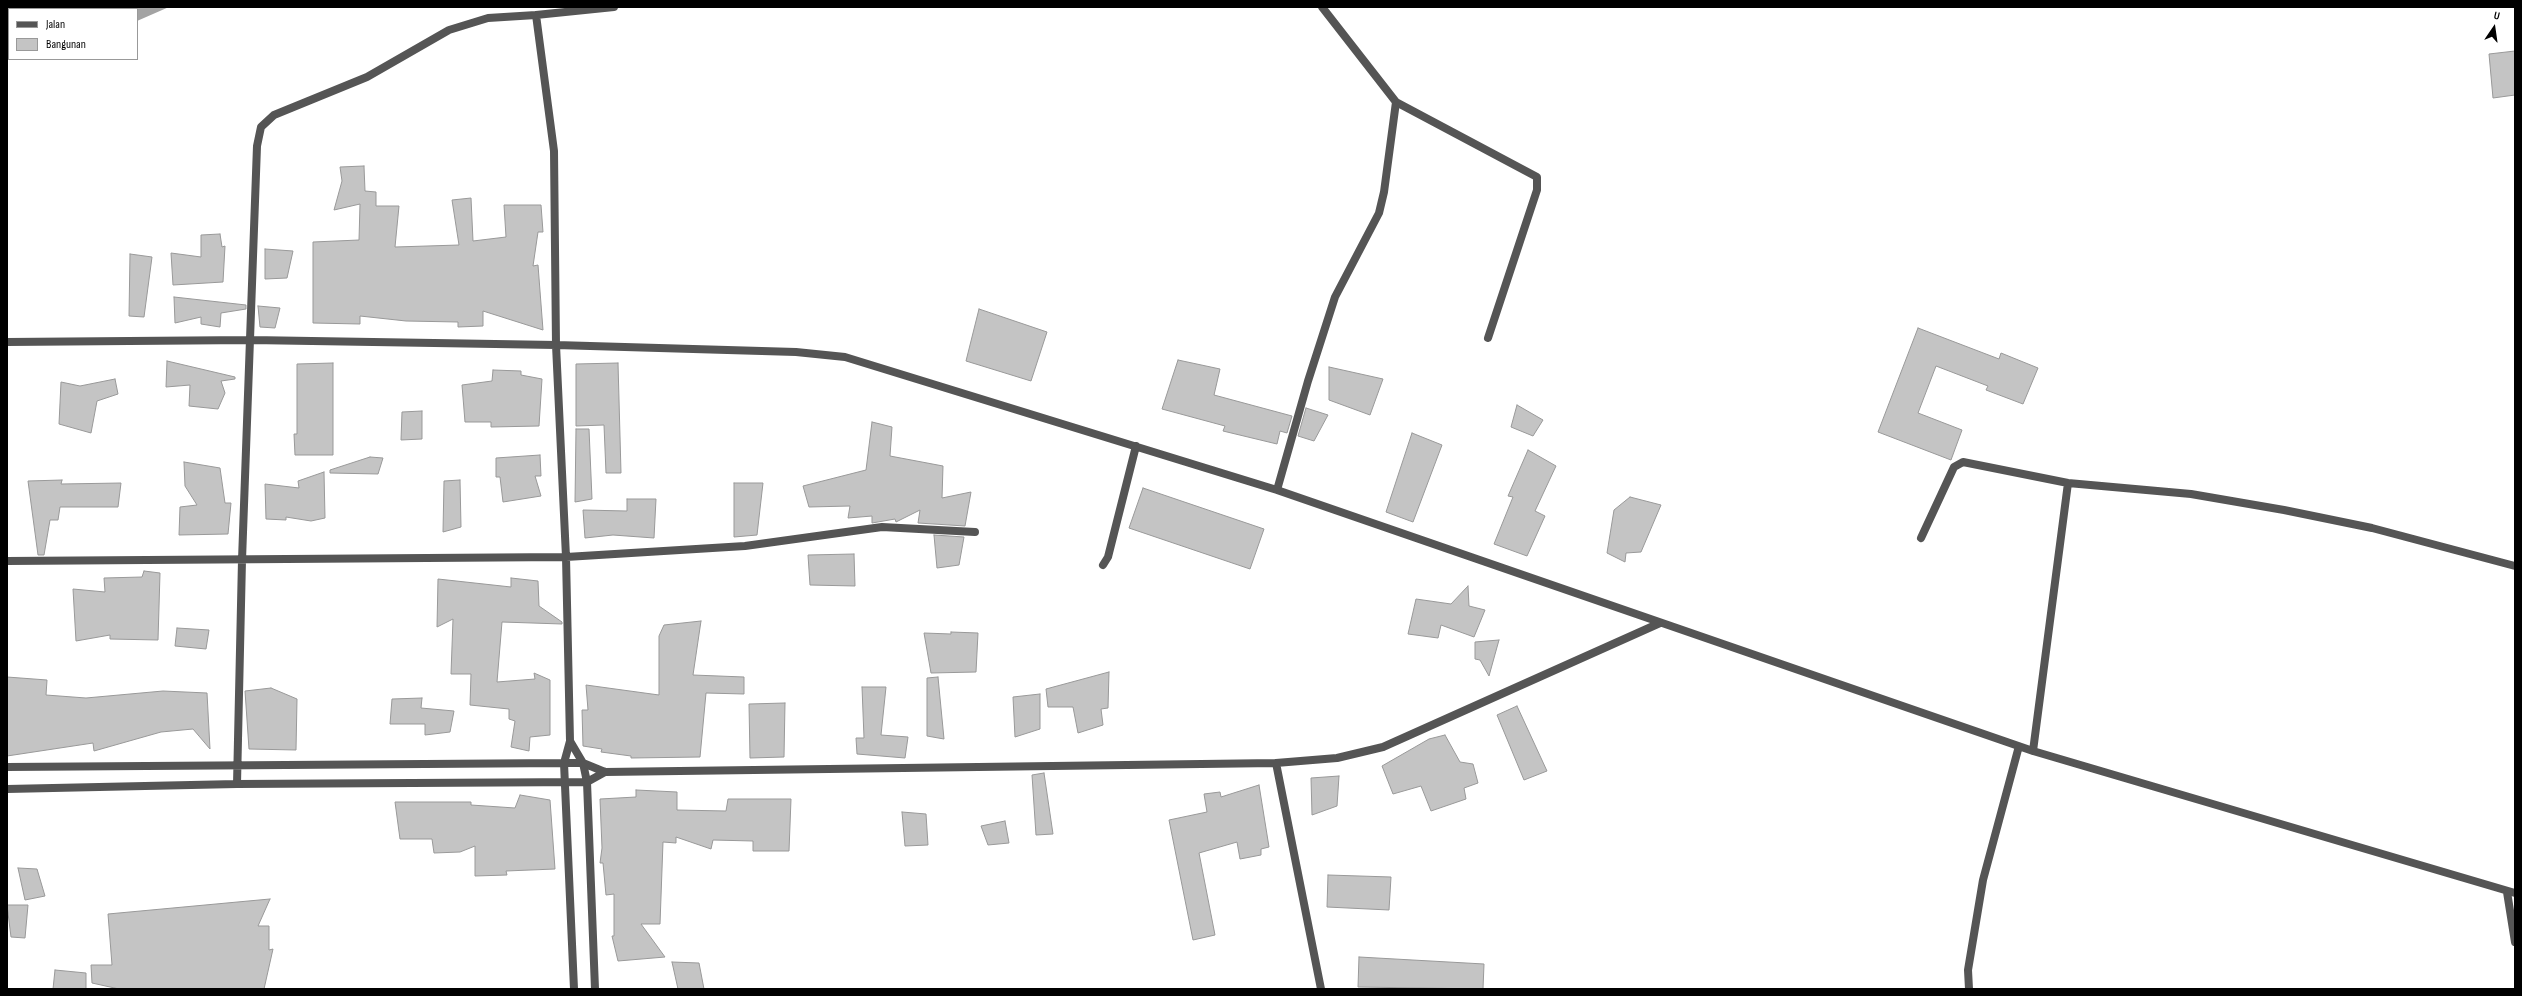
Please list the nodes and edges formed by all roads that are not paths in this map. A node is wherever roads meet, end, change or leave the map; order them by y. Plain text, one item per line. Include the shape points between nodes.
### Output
1 (614, 7) edge
2 (1322, 7) edge
3 (536, 15) junction
4 (1396, 102) junction
5 (1488, 338) dead end
6 (251, 340) junction
7 (7, 342) edge
8 (556, 345) junction
9 (1136, 446) junction
10 (2068, 483) junction
11 (1277, 490) junction
12 (975, 532) dead end
13 (1922, 538) dead end
14 (566, 557) junction
15 (242, 560) junction
16 (7, 561) edge
17 (1103, 565) dead end
18 (2515, 566) edge
19 (1660, 623) junction
20 (570, 741) junction
21 (2019, 746) junction
22 (2033, 751) junction
23 (564, 763) junction
24 (1276, 763) junction
25 (583, 764) junction
26 (237, 766) junction
27 (7, 767) edge
28 (605, 772) junction
29 (566, 781) junction
30 (587, 782) junction
31 (237, 784) junction
32 (7, 789) edge
33 (2511, 893) edge
34 (2515, 942) edge
35 (574, 989) edge
36 (595, 989) edge
37 (1322, 989) edge
38 (1968, 989) edge

1 - 3 street
2 - 4 street
3 - 6 street via 488,18 449,30 367,77 268,119 261,127 257,146
3 - 8 street via 554,151
4 - 5 street via 1537,178 1537,190
4 - 11 street via 1379,213 1335,298
6 - 7 street
6 - 8 street
6 - 15 street
8 - 9 street via 796,352 845,357
8 - 14 street
9 - 11 street
9 - 17 street via 1108,557
10 - 13 street via 1972,463 1957,464
10 - 18 street via 2191,494 2284,510 2372,528
10 - 22 street
11 - 19 street
12 - 14 street via 882,527 745,546
14 - 15 street
14 - 20 street
15 - 16 street
15 - 26 street
19 - 21 street
19 - 24 street via 1383,746 1337,758
20 - 23 street
20 - 25 street
21 - 22 street
21 - 38 street via 1983,880 1968,970
22 - 33 street
23 - 25 street
23 - 26 street
23 - 29 street
24 - 28 street
24 - 37 street
25 - 28 street
25 - 30 street
26 - 27 street
26 - 31 street
28 - 30 street
29 - 30 street
29 - 31 street
29 - 35 street
30 - 36 street
31 - 32 street
33 - 34 street

